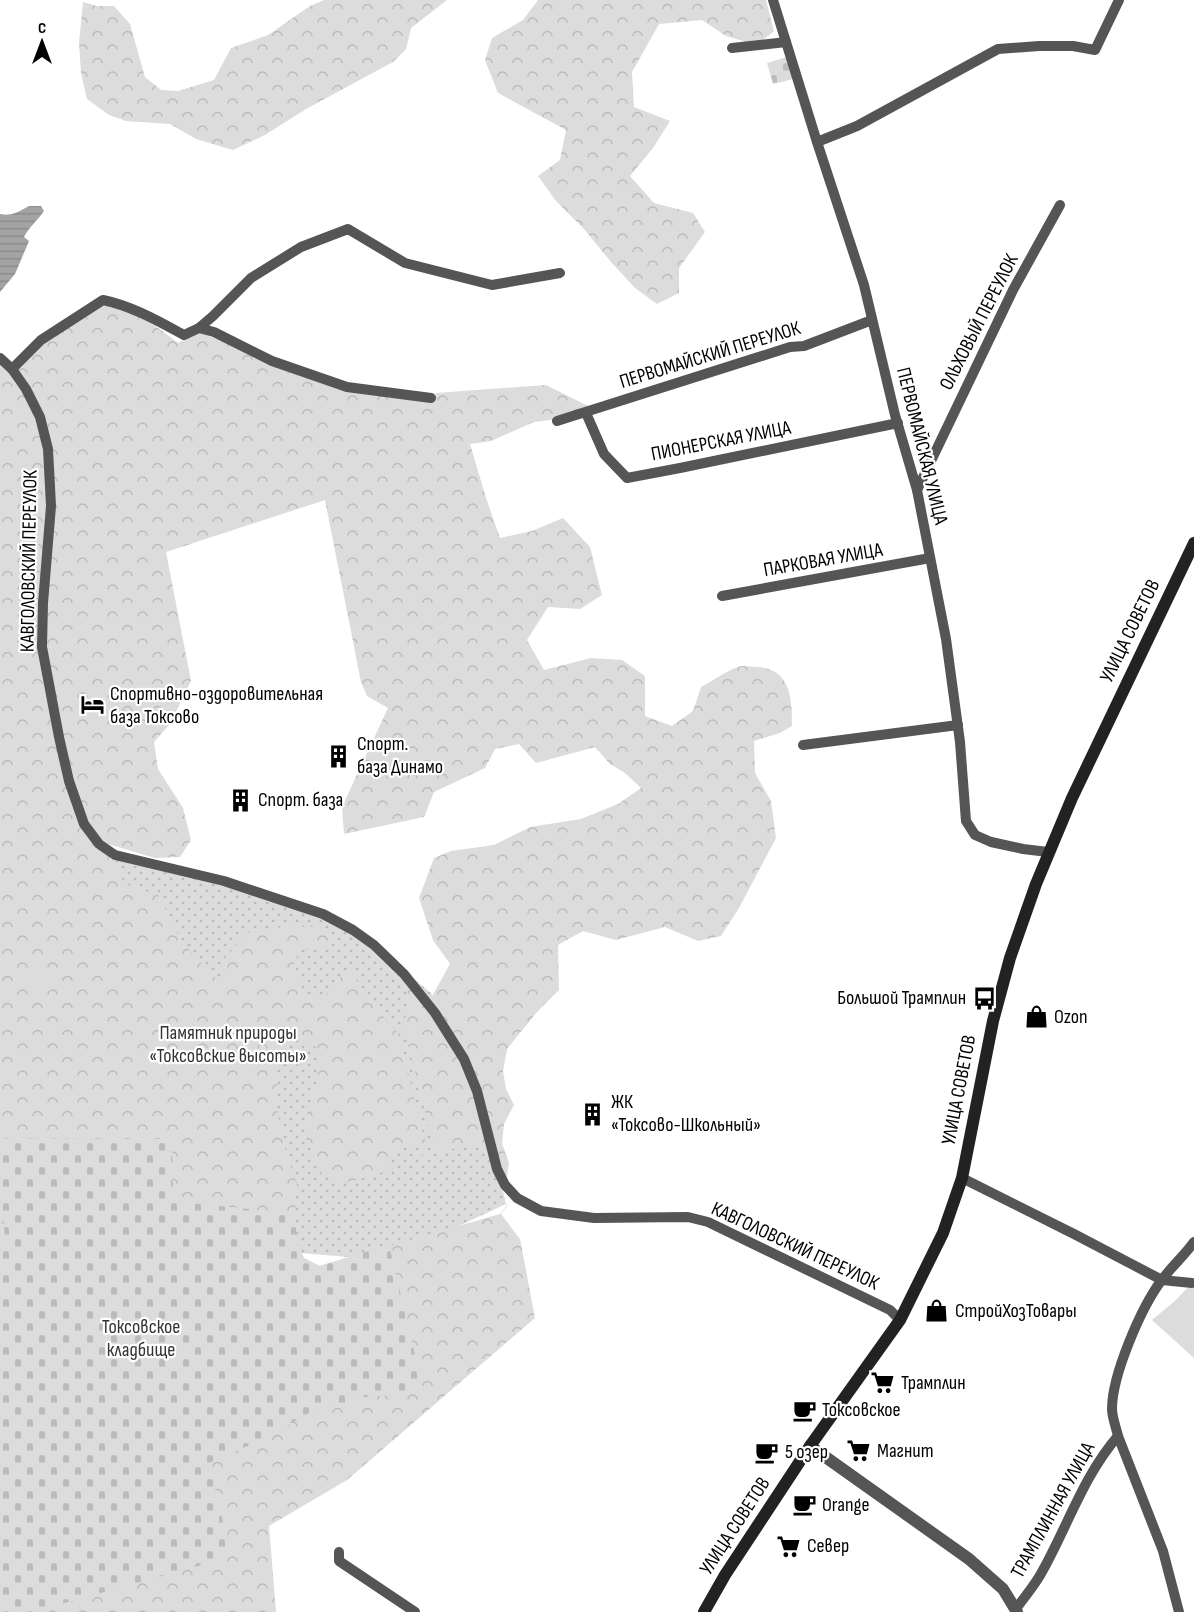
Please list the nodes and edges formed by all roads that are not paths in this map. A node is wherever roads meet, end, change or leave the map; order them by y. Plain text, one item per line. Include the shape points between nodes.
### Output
1 (773, 0) edge
2 (1119, 0) edge
3 (786, 42) junction
4 (732, 48) dead end
5 (817, 142) junction
6 (1060, 205) dead end
7 (560, 273) dead end
8 (872, 320) junction
9 (199, 328) junction
10 (0, 358) edge
11 (12, 369) junction
12 (431, 398) dead end
13 (586, 412) junction
14 (558, 421) dead end
15 (898, 423) junction
16 (917, 490) junction
17 (1194, 543) edge
18 (930, 558) junction
19 (722, 596) dead end
20 (958, 725) junction
21 (802, 745) dead end
22 (1048, 852) junction
23 (962, 1178) junction
24 (1194, 1242) edge
25 (1162, 1280) junction
26 (1192, 1283) dead end
27 (900, 1320) junction
28 (1118, 1436) junction
29 (810, 1446) junction
30 (339, 1552) dead end
31 (1017, 1610) edge
32 (415, 1612) edge
33 (704, 1612) edge
34 (1179, 1612) edge

1 - 3 street, ПЕРВОМАЙСКАЯ УЛИЦА
2 - 5 street via 1095,50 1073,46 998,49 857,126
3 - 4 street
3 - 5 street, ПЕРВОМАЙСКАЯ УЛИЦА
5 - 8 street, ПЕРВОМАЙСКАЯ УЛИЦА
6 - 16 street, ОЛЬХОВЫЙ ПЕРЕУЛОК via 1013,290
7 - 9 street via 492,285 405,263 348,229 301,247 250,278
8 - 13 street, ПЕРВОМАЙСКИЙ ПЕРЕУЛОК via 804,346 790,347
8 - 15 street, ПЕРВОМАЙСКАЯ УЛИЦА
9 - 11 street via 184,335 120,304 103,300 41,340
9 - 12 street via 272,361 347,387
10 - 11 street, КАВГОЛОВСКИЙ ПЕРЕУЛОК
11 - 27 street, КАВГОЛОВСКИЙ ПЕРЕУЛОК via 40,417 48,449 51,506 42,647 69,781 84,824 99,844 115,855 224,881 323,914 374,945 415,987 459,1049 477,1091 497,1169 517,1198 541,1211 594,1218 688,1217 708,1222 890,1311
13 - 14 street, ПЕРВОМАЙСКИЙ ПЕРЕУЛОК
13 - 15 street, ПИОНЕРСКАЯ УЛИЦА via 604,454 627,478
15 - 16 street, ПЕРВОМАЙСКАЯ УЛИЦА
16 - 18 street, ПЕРВОМАЙСКАЯ УЛИЦА
17 - 22 main road, УЛИЦА СОВЕТОВ
18 - 19 street, ПАРКОВАЯ УЛИЦА
18 - 20 street, ПЕРВОМАЙСКАЯ УЛИЦА
20 - 21 street
20 - 22 street, ПЕРВОМАЙСКАЯ УЛИЦА via 966,821 975,835 991,842
22 - 23 main road, УЛИЦА СОВЕТОВ via 1010,958 993,1021
23 - 25 street
23 - 27 main road, УЛИЦА СОВЕТОВ via 943,1233
24 - 25 street
25 - 26 street
25 - 28 street via 1133,1332 1117,1379 1112,1410
27 - 29 main road, УЛИЦА СОВЕТОВ
28 - 31 street, ТРАМПЛИННАЯ УЛИЦА via 1087,1482 1042,1573
28 - 34 street, ТРАМПЛИННАЯ УЛИЦА via 1163,1551
29 - 31 street via 969,1559 1003,1589
29 - 33 main road, УЛИЦА СОВЕТОВ
30 - 32 street via 339,1561

